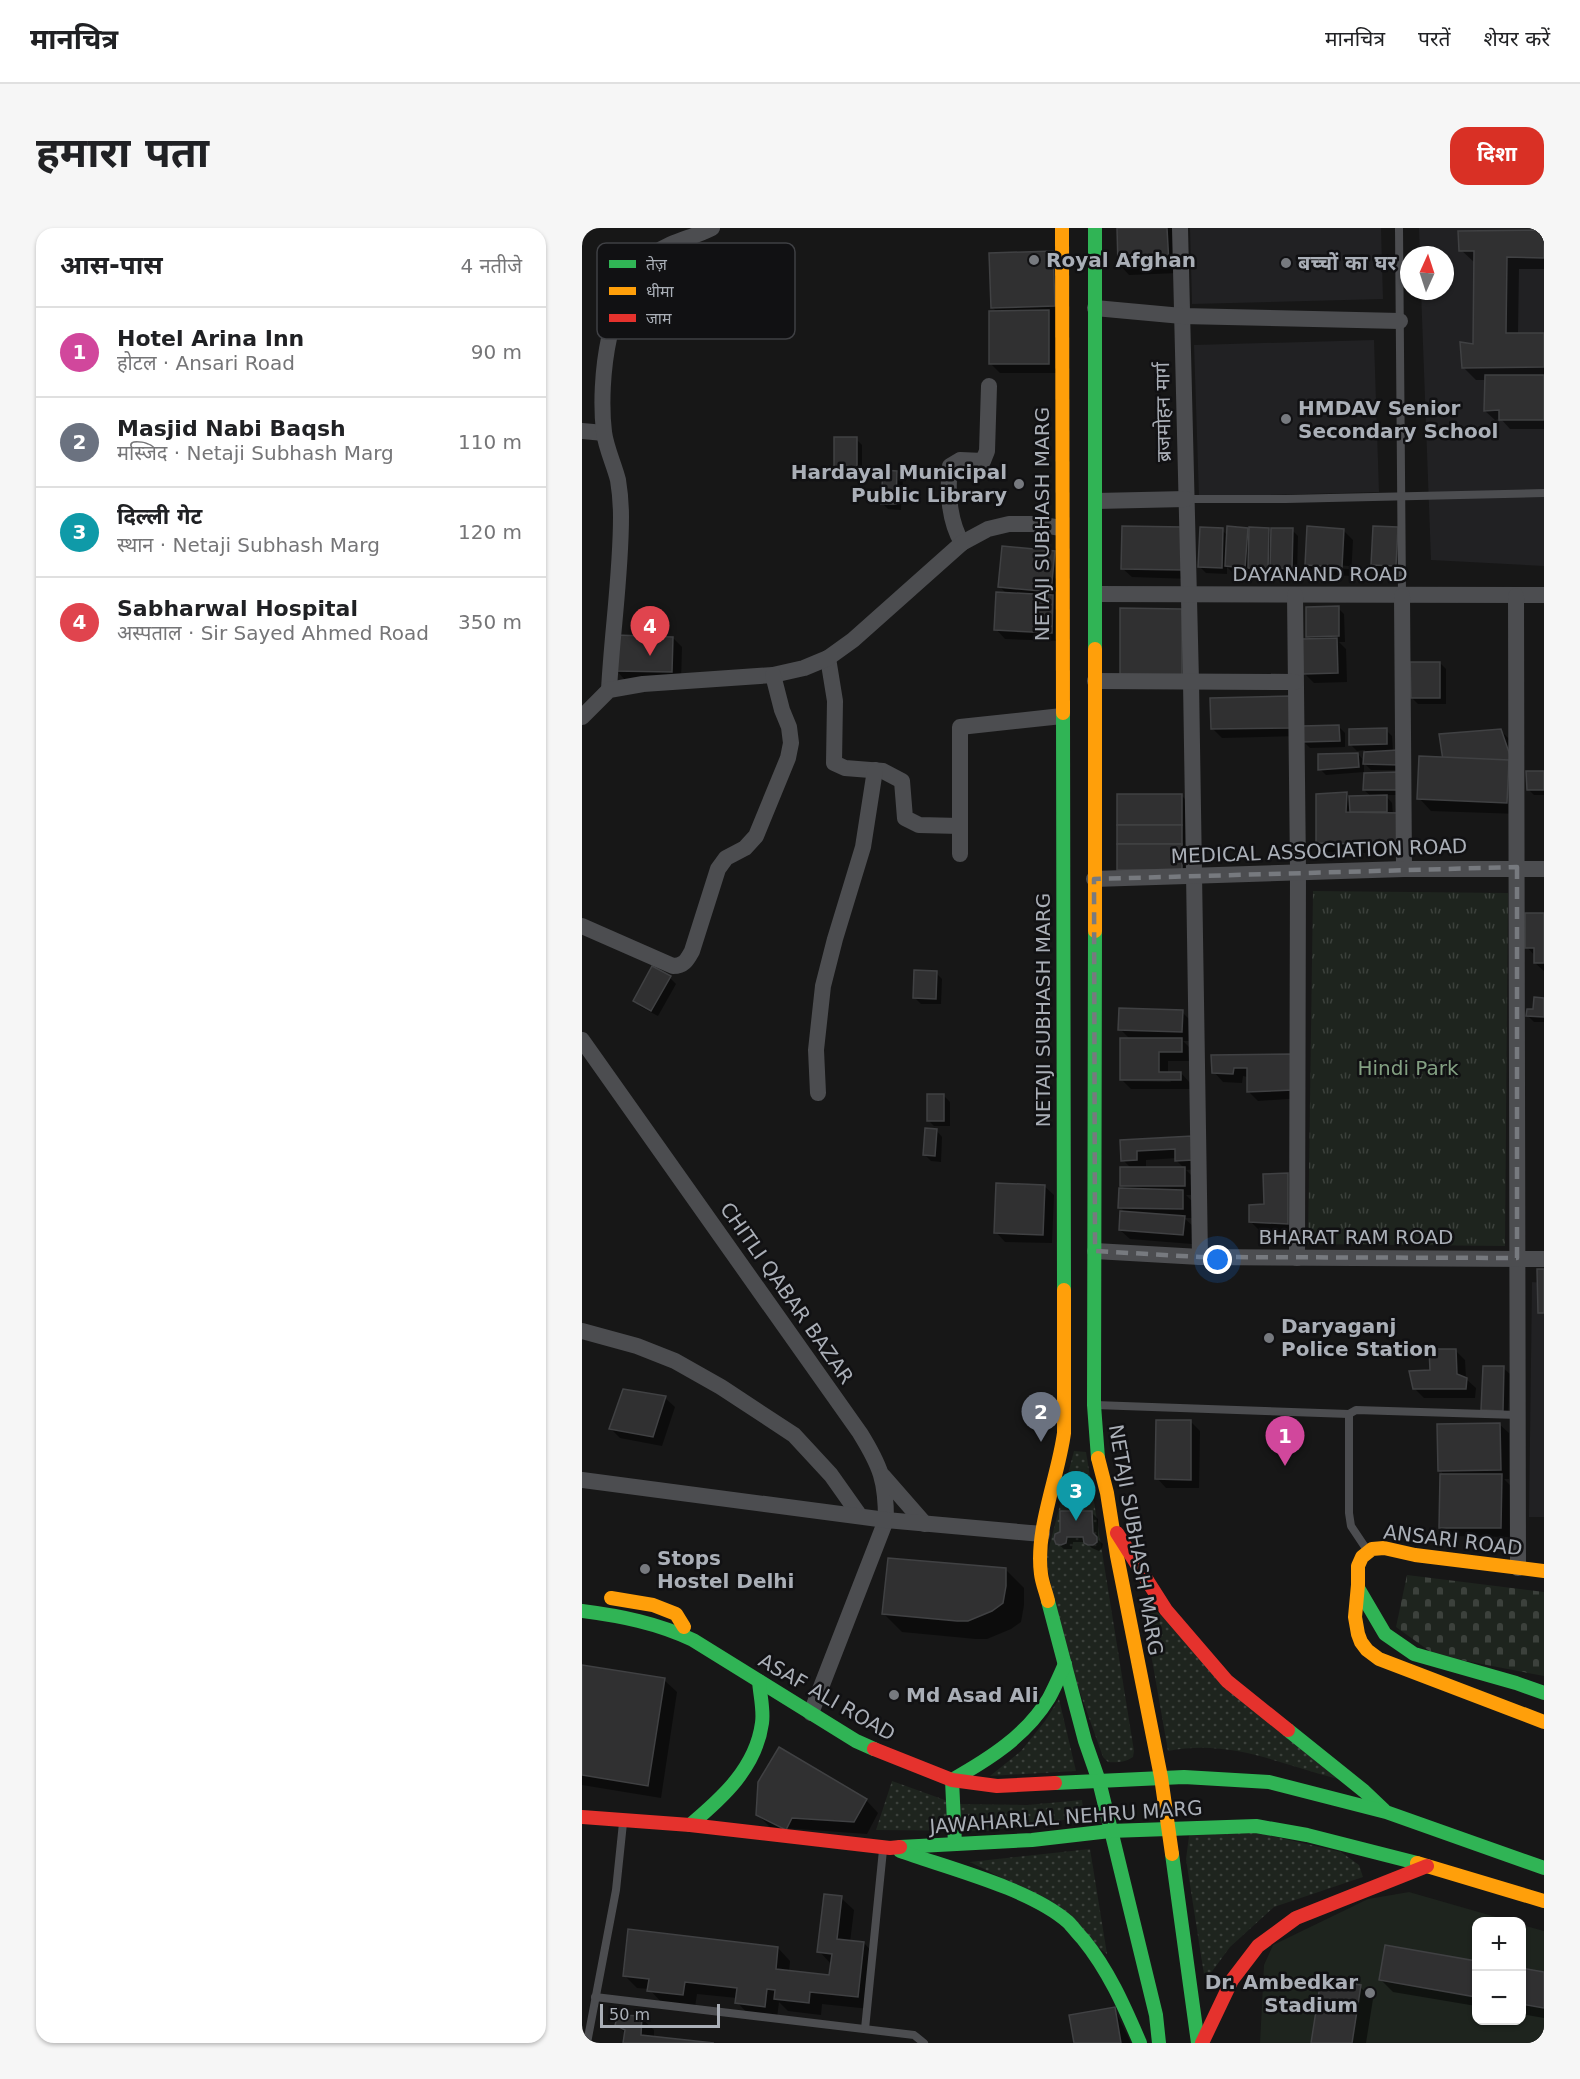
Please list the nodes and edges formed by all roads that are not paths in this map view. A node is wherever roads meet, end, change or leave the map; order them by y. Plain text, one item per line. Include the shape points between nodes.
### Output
1 (712, 228) edge
2 (1062, 228) edge
3 (1095, 228) edge
4 (1180, 228) edge
5 (1399, 228) edge
6 (673, 243) edge
7 (1095, 308) junction
8 (1182, 316) junction
9 (1400, 321) junction
10 (608, 339) edge
11 (989, 386) dead end
12 (582, 431) edge
13 (604, 433) junction
14 (1544, 493) edge
15 (1401, 495) junction
16 (1186, 499) junction
17 (1096, 501) junction
18 (1061, 528) junction
19 (962, 543) junction
20 (1096, 594) junction
21 (1188, 594) junction
22 (1295, 595) junction
23 (1544, 595) edge
24 (1402, 596) junction
25 (1516, 596) junction
26 (828, 658) junction
27 (773, 675) junction
28 (1095, 681) junction
29 (1191, 681) junction
30 (1295, 682) junction
31 (609, 690) junction
32 (1062, 716) junction
33 (582, 717) edge
34 (875, 771) junction
35 (960, 826) junction
36 (960, 854) dead end
37 (1517, 867) junction
38 (1404, 868) junction
39 (1544, 869) edge
40 (1298, 872) junction
41 (1194, 875) junction
42 (1095, 879) junction
43 (582, 926) edge
44 (582, 1040) edge
45 (818, 1093) dead end
46 (1095, 1251) junction
47 (1200, 1257) junction
48 (1298, 1258) junction
49 (1517, 1258) junction
50 (1544, 1259) edge
51 (582, 1331) edge
52 (1094, 1405) junction
53 (1349, 1414) junction
54 (1518, 1415) junction
55 (882, 1475) junction
56 (582, 1480) edge
57 (860, 1516) junction
58 (886, 1520) junction
59 (925, 1524) junction
60 (1113, 1526) junction
61 (1042, 1534) junction
62 (1368, 1551) junction
63 (1518, 1568) junction
64 (1544, 1571) edge
65 (1358, 1588) junction
66 (594, 1596) dead end
67 (582, 1611) edge
68 (693, 1640) junction
69 (1065, 1664) junction
70 (759, 1681) junction
71 (1544, 1693) edge
72 (811, 1713) junction
73 (1544, 1722) edge
74 (1161, 1777) junction
75 (952, 1780) junction
76 (1099, 1781) junction
77 (1386, 1812) junction
78 (582, 1817) edge
79 (624, 1820) junction
80 (690, 1825) junction
81 (1169, 1829) junction
82 (1110, 1831) junction
83 (955, 1844) junction
84 (887, 1847) junction
85 (1427, 1866) junction
86 (1544, 1868) edge
87 (1544, 1901) edge
88 (595, 1997) junction
89 (866, 2029) junction
90 (587, 2043) edge
91 (924, 2043) edge
92 (1140, 2043) edge
93 (1159, 2043) edge
94 (1200, 2043) edge

1 - 6 street
2 - 18 main road, NETAJI SUBHASH MARG
3 - 7 main road, NETAJI SUBHASH MARG
4 - 8 street, ब्रजमोहन मार्ग
5 - 9 lane
7 - 8 street
7 - 17 main road, NETAJI SUBHASH MARG
8 - 9 street
8 - 16 street, ब्रजमोहन मार्ग
9 - 15 lane
10 - 13 street
11 - 19 street via 987,451 983,461 960,460 950,466 954,530
12 - 13 street
13 - 31 street via 618,482 621,516
14 - 15 lane
15 - 16 lane
15 - 24 lane
16 - 17 street
16 - 21 street, ब्रजमोहन मार्ग
17 - 20 main road, NETAJI SUBHASH MARG
18 - 19 street via 1009,524 988,529
18 - 32 main road, NETAJI SUBHASH MARG
19 - 26 street
20 - 21 street, DAYANAND ROAD
20 - 28 main road, NETAJI SUBHASH MARG
21 - 22 street, DAYANAND ROAD
21 - 29 street, ब्रजमोहन मार्ग
22 - 24 street, DAYANAND ROAD
22 - 30 street
23 - 25 street, DAYANAND ROAD
24 - 25 street, DAYANAND ROAD
24 - 38 street
25 - 37 street
26 - 27 street
26 - 34 street via 835,701 834,763
27 - 31 street
27 - 43 street via 789,727 788,758 756,836 745,848 726,858 718,869 686,962 673,966
28 - 29 street
28 - 42 main road, NETAJI SUBHASH MARG
29 - 30 street
29 - 41 street, ब्रजमोहन मार्ग
30 - 40 street
31 - 33 street
32 - 35 street via 960,727
32 - 61 main road, NETAJI SUBHASH MARG via 1064,1433
34 - 35 street via 902,781 906,818 919,825
34 - 45 street via 863,847 823,986 816,1050
35 - 36 street
37 - 38 street, MEDICAL ASSOCIATION ROAD
37 - 39 street, MEDICAL ASSOCIATION ROAD
37 - 49 street
38 - 40 street, MEDICAL ASSOCIATION ROAD
40 - 41 street, MEDICAL ASSOCIATION ROAD
40 - 48 street
41 - 42 street, MEDICAL ASSOCIATION ROAD
41 - 47 street, ब्रजमोहन मार्ग
42 - 46 main road, NETAJI SUBHASH MARG
44 - 55 street, CHITLI QABAR BAZAR via 860,1433
46 - 47 street, BHARAT RAM ROAD
46 - 52 main road, NETAJI SUBHASH MARG
47 - 48 street, BHARAT RAM ROAD
48 - 49 street, BHARAT RAM ROAD
49 - 50 street, BHARAT RAM ROAD
49 - 54 street
51 - 57 street via 675,1361 794,1435 831,1474
52 - 53 lane
52 - 60 main road, NETAJI SUBHASH MARG via 1098,1460
53 - 54 lane via 1356,1410
53 - 62 lane via 1349,1513 1351,1526
54 - 63 street
55 - 58 street, CHITLI QABAR BAZAR
55 - 59 street
56 - 57 street
57 - 58 street
58 - 59 street
58 - 72 street, CHITLI QABAR BAZAR
59 - 61 street
60 - 74 main road, NETAJI SUBHASH MARG
60 - 77 main road via 1166,1610 1227,1681
61 - 69 main road, NETAJI SUBHASH MARG via 1041,1573
62 - 63 main road, ANSARI ROAD via 1378,1548
62 - 65 main road, ANSARI ROAD via 1358,1565
63 - 64 main road, ANSARI ROAD
65 - 71 main road via 1385,1634 1414,1654
65 - 73 main road, ANSARI ROAD via 1356,1631 1372,1655
66 - 68 main road, ASAF ALI ROAD via 653,1605 676,1614
67 - 68 main road, ASAF ALI ROAD via 668,1627
68 - 70 main road, ASAF ALI ROAD
69 - 75 main road via 1047,1701 1021,1734 989,1760
69 - 76 main road, NETAJI SUBHASH MARG
70 - 72 main road, ASAF ALI ROAD
70 - 80 main road via 762,1722 755,1753 721,1800
72 - 75 main road, ASAF ALI ROAD via 855,1741
74 - 76 main road, ASAF ALI ROAD
74 - 77 main road, JAWAHARLAL NEHRU MARG via 1269,1782
74 - 81 main road, NETAJI SUBHASH MARG
75 - 76 main road, ASAF ALI ROAD via 997,1786
75 - 83 main road
76 - 82 main road, NETAJI SUBHASH MARG
77 - 86 main road, JAWAHARLAL NEHRU MARG
78 - 79 main road, JAWAHARLAL NEHRU MARG
79 - 80 main road, JAWAHARLAL NEHRU MARG
79 - 88 lane via 616,1890
80 - 84 main road, JAWAHARLAL NEHRU MARG
81 - 82 main road, JAWAHARLAL NEHRU MARG
81 - 85 main road, JAWAHARLAL NEHRU MARG via 1256,1826
81 - 94 main road, NETAJI SUBHASH MARG
82 - 83 main road, JAWAHARLAL NEHRU MARG
82 - 93 main road, NETAJI SUBHASH MARG via 1156,2015
83 - 84 main road, JAWAHARLAL NEHRU MARG
84 - 89 lane
84 - 92 main road via 995,1884 1037,1902 1068,1922 1118,1990
85 - 87 main road, JAWAHARLAL NEHRU MARG
85 - 94 main road via 1296,1918 1258,1946 1232,1980
88 - 89 lane
88 - 90 lane
89 - 91 lane via 914,2035

